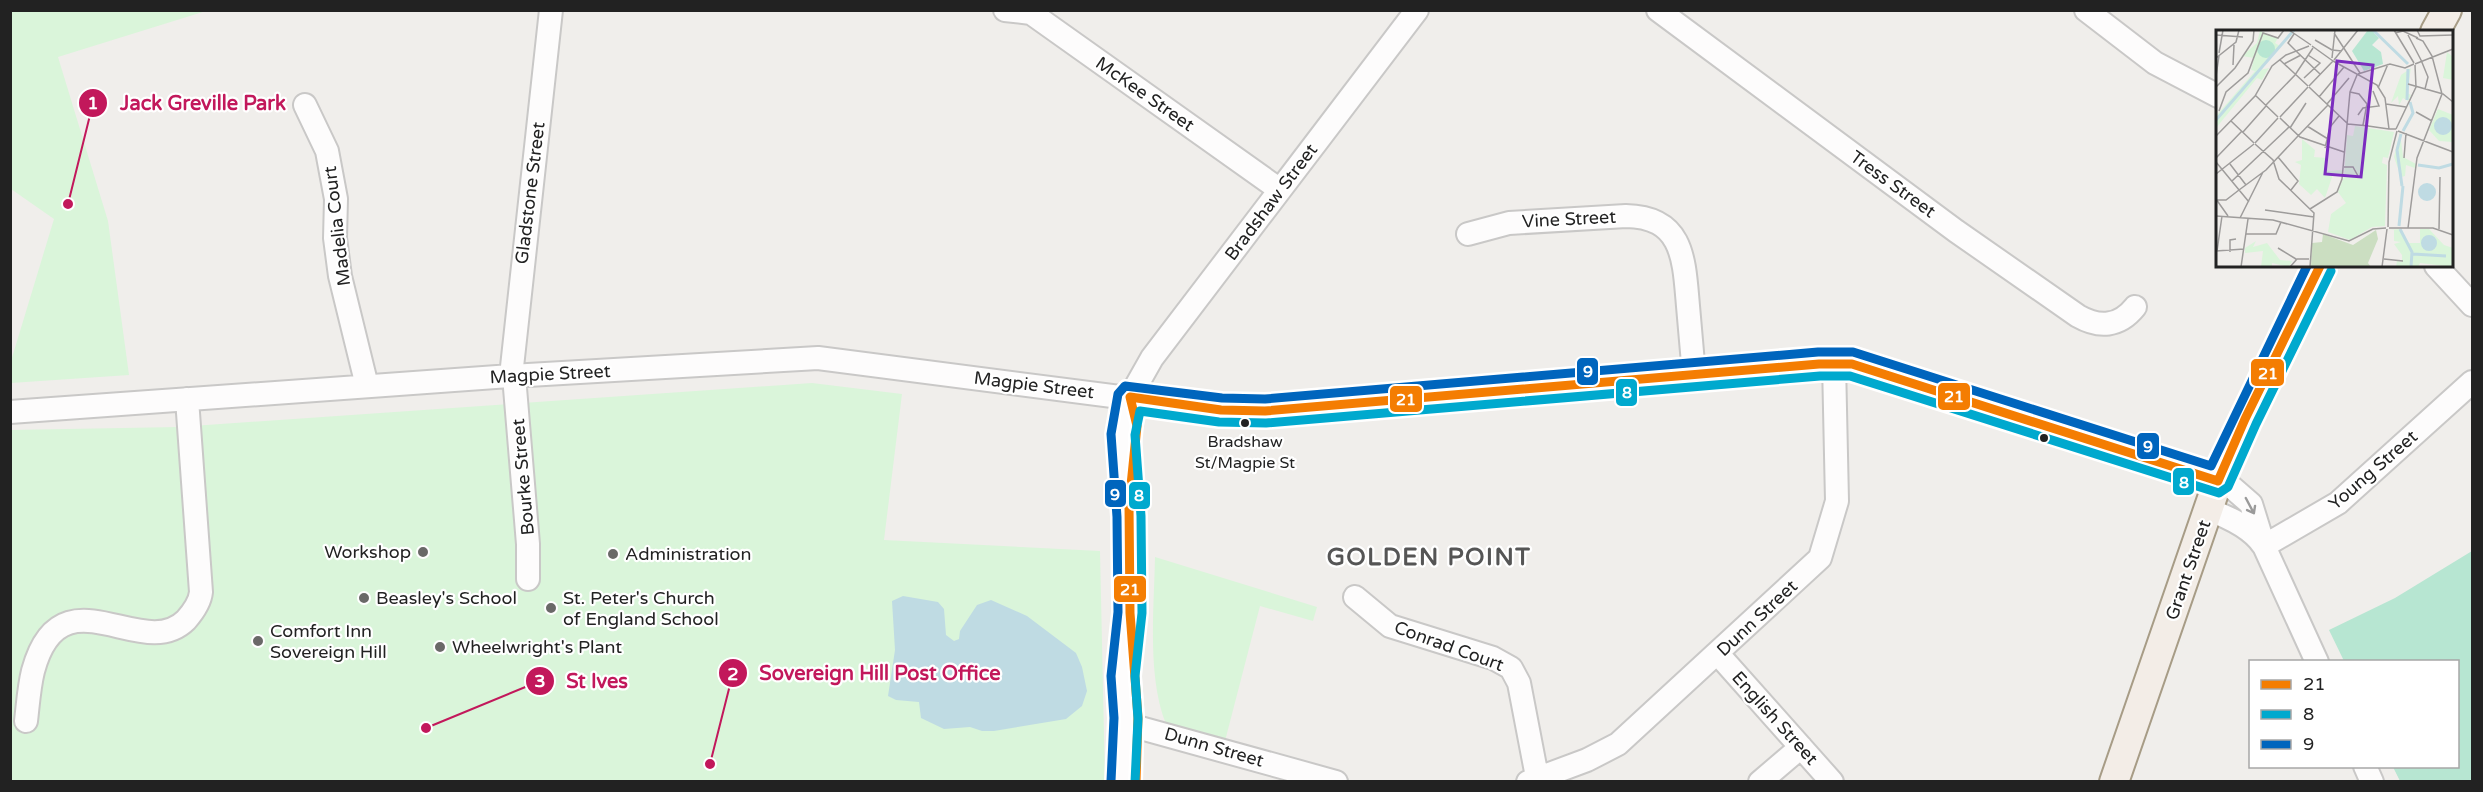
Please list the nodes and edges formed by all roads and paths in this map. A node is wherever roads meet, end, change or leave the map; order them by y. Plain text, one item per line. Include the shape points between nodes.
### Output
1 (551, 10) edge
2 (1005, 10) edge
3 (1417, 10) edge
4 (1658, 10) edge
5 (2086, 10) edge
6 (2442, 10) edge
7 (2447, 10) edge
8 (2436, 30) edge
9 (2436, 30) edge
10 (2216, 95) edge
11 (305, 105) dead end
12 (1280, 190) junction
13 (1468, 234) dead end
14 (2320, 267) edge
15 (2437, 267) edge
16 (2472, 305) edge
17 (2134, 307) dead end
18 (1834, 363) junction
19 (1694, 375) junction
20 (512, 376) junction
21 (2472, 382) edge
22 (367, 386) junction
23 (1130, 397) junction
24 (187, 399) junction
25 (10, 412) edge
26 (2219, 479) junction
27 (2209, 510) junction
28 (2264, 546) junction
29 (528, 579) dead end
30 (1355, 597) dead end
31 (1718, 654) junction
32 (2316, 660) edge
33 (26, 721) dead end
34 (1132, 725) junction
35 (1801, 747) junction
36 (2366, 768) edge
37 (1535, 780) edge
38 (1124, 782) edge
39 (1136, 782) edge
40 (1336, 782) edge
41 (1760, 782) edge
42 (1832, 782) edge
43 (2114, 782) edge
44 (2372, 782) edge

1 - 20 street, Gladstone Street
2 - 12 street, McKee Street via 1031,13
3 - 12 street, Bradshaw Street
4 - 17 street, Tress Street via 1956,231 2078,316 2096,324 2110,324 2123,319
5 - 10 street via 2155,63
6 - 8 main road
7 - 9 main road
11 - 22 street, Madelia Court via 327,151 336,199 335,238 340,276
12 - 23 street, Bradshaw Street via 1152,358
13 - 19 street, Vine Street via 1509,223 1626,216 1652,220 1677,242 1684,263
14 - 26 main road, Grant Street
15 - 16 street
18 - 19 street, Magpie Street
18 - 26 street, Magpie Street via 1881,371
18 - 31 street, Dunn Street via 1837,501 1822,554 1815,565
19 - 23 street, Magpie Street via 1265,411 1221,410
20 - 22 street, Magpie Street
20 - 23 street, Magpie Street via 818,358
20 - 29 street, Bourke Street
21 - 28 street, Young Street via 2338,502
22 - 24 street, Magpie Street
23 - 34 street via 1137,426 1130,505 1130,613 1123,676
24 - 25 street, Magpie Street
24 - 33 street via 201,586 198,604 179,626 155,633 94,620 80,620 61,628 46,643 34,669
26 - 27 main road, Grant Street
26 -> 28 street via 2251,504
27 - 28 street via 2245,528
27 - 43 main road, Grant Street
28 - 32 street
30 - 37 street, Conrad Court via 1390,626 1493,658 1511,668 1519,683
31 - 35 street, English Street
31 - 37 street, Dunn Street via 1618,744
34 - 38 street
34 - 39 street
34 - 40 street, Dunn Street
35 - 41 street
35 - 42 street, English Street
36 - 44 street

